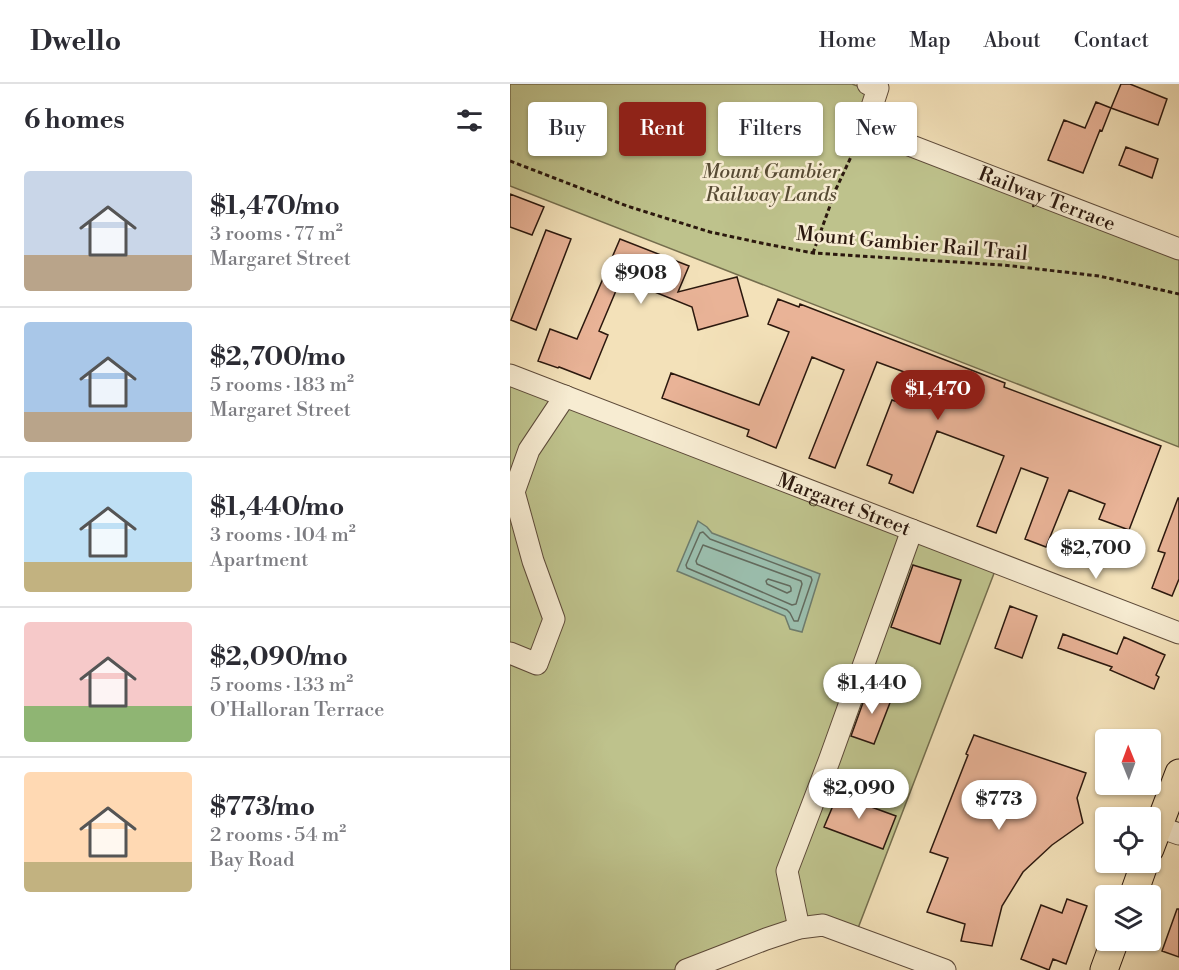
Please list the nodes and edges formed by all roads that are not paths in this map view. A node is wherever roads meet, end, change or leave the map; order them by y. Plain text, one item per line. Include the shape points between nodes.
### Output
1 (875, 85) edge
2 (1179, 249) edge
3 (510, 375) edge
4 (565, 396) junction
5 (912, 530) junction
6 (1179, 633) edge
7 (510, 654) edge
8 (1179, 772) edge
9 (1163, 837) edge
10 (799, 928) junction
11 (1111, 951) edge
12 (690, 969) edge
13 (945, 970) edge
14 (1104, 970) edge

1 - 2 street, Railway Terrace via 865,128
3 - 4 street, Margaret Street
4 - 5 street, Margaret Street
4 - 7 street via 529,450 514,492 554,619 537,664
5 - 6 street, Margaret Street
5 - 10 street via 787,871
8 - 9 main road
10 - 12 street
10 - 13 street via 823,925
11 - 14 main road

